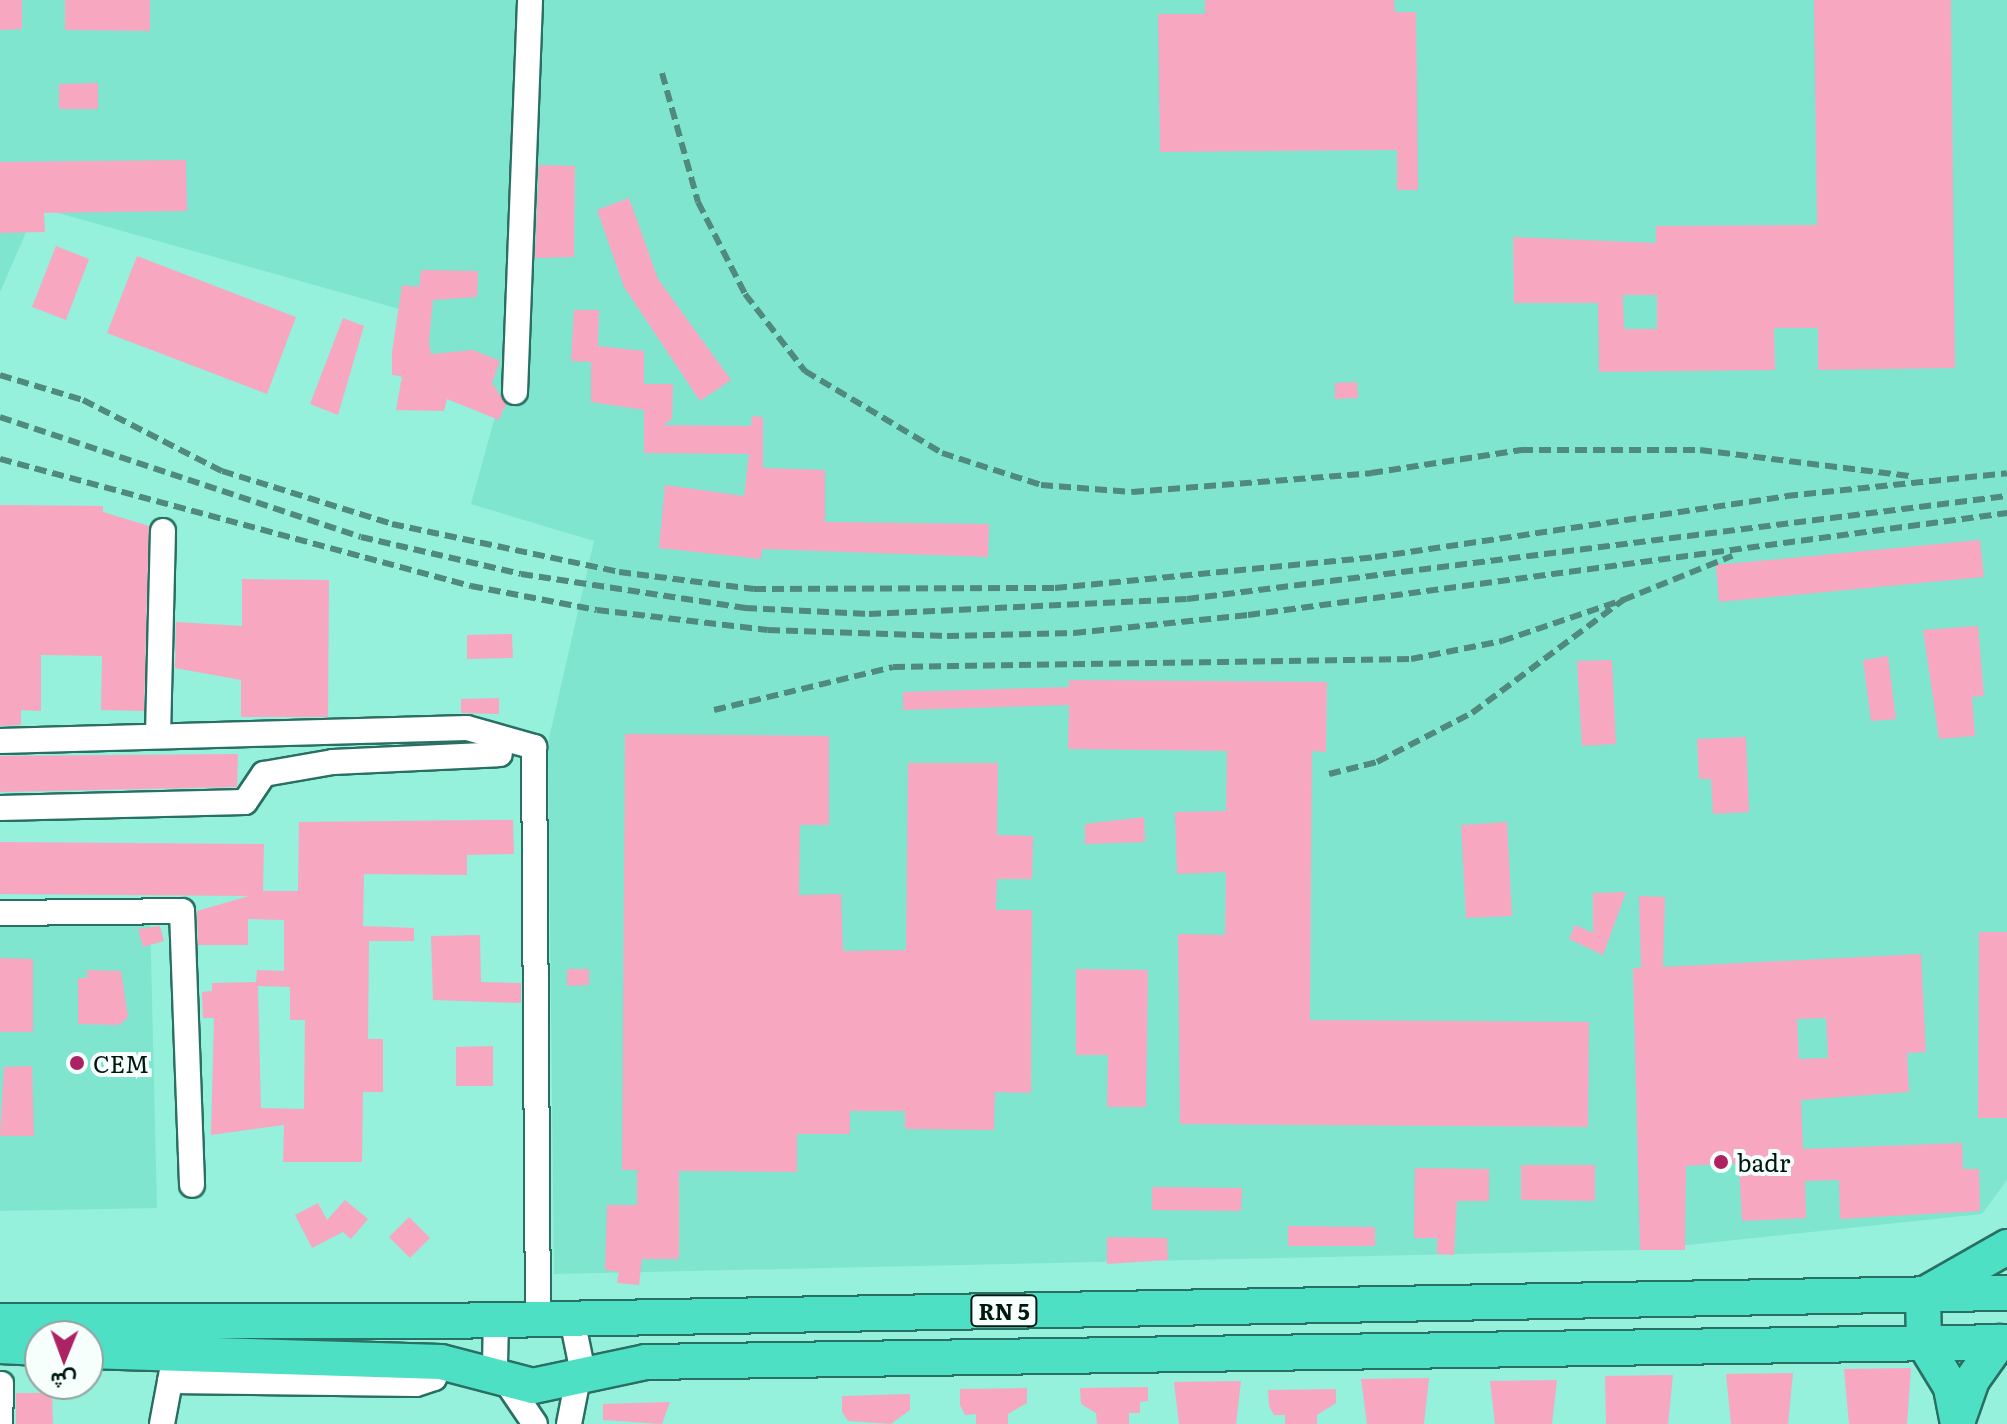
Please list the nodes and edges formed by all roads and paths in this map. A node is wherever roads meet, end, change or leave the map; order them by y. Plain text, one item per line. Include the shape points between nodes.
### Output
1 (530, 0) edge
2 (515, 392) dead end
3 (163, 531) dead end
4 (158, 735) junction
5 (0, 741) edge
6 (500, 754) dead end
7 (0, 808) edge
8 (0, 913) edge
9 (192, 1185) dead end
10 (2007, 1247) edge
11 (2007, 1293) edge
12 (1923, 1295) junction
13 (538, 1319) junction
14 (572, 1319) junction
15 (496, 1320) junction
16 (0, 1321) edge
17 (443, 1321) junction
18 (2003, 1342) edge
19 (1924, 1343) junction
20 (0, 1346) edge
21 (24, 1347) edge
22 (104, 1351) edge
23 (175, 1353) junction
24 (441, 1362) junction
25 (579, 1374) junction
26 (504, 1380) junction
27 (1, 1384) edge
28 (0, 1422) edge
29 (1958, 1422) edge
30 (162, 1424) edge
31 (535, 1424) edge
32 (569, 1424) edge

1 - 2 street
3 - 4 street
4 - 5 street
4 - 13 street via 467,728 534,747
6 - 7 street via 333,762 264,774 245,802
8 - 9 street via 182,911
10 - 12 highway
11 - 12 highway, RN 5
12 - 14 highway, RN 5
12 - 19 highway
13 - 14 highway, RN 5
13 - 15 highway, RN 5
14 - 25 street
15 - 17 highway, RN 5
15 - 26 street via 492,1356
16 - 23 highway, RN 5
17 - 23 highway, RN 5
17 - 24 highway
18 - 19 highway, RN 5
18 - 29 highway via 1972,1380
19 - 25 highway, RN 5 via 646,1362
19 - 29 highway via 1951,1387
20 - 21 highway
22 - 23 highway, RN 5
23 - 24 highway, RN 5
23 - 30 street
24 - 26 highway, RN 5
25 - 26 highway, RN 5 via 533,1386
25 - 32 street
26 - 31 street
27 - 28 street

